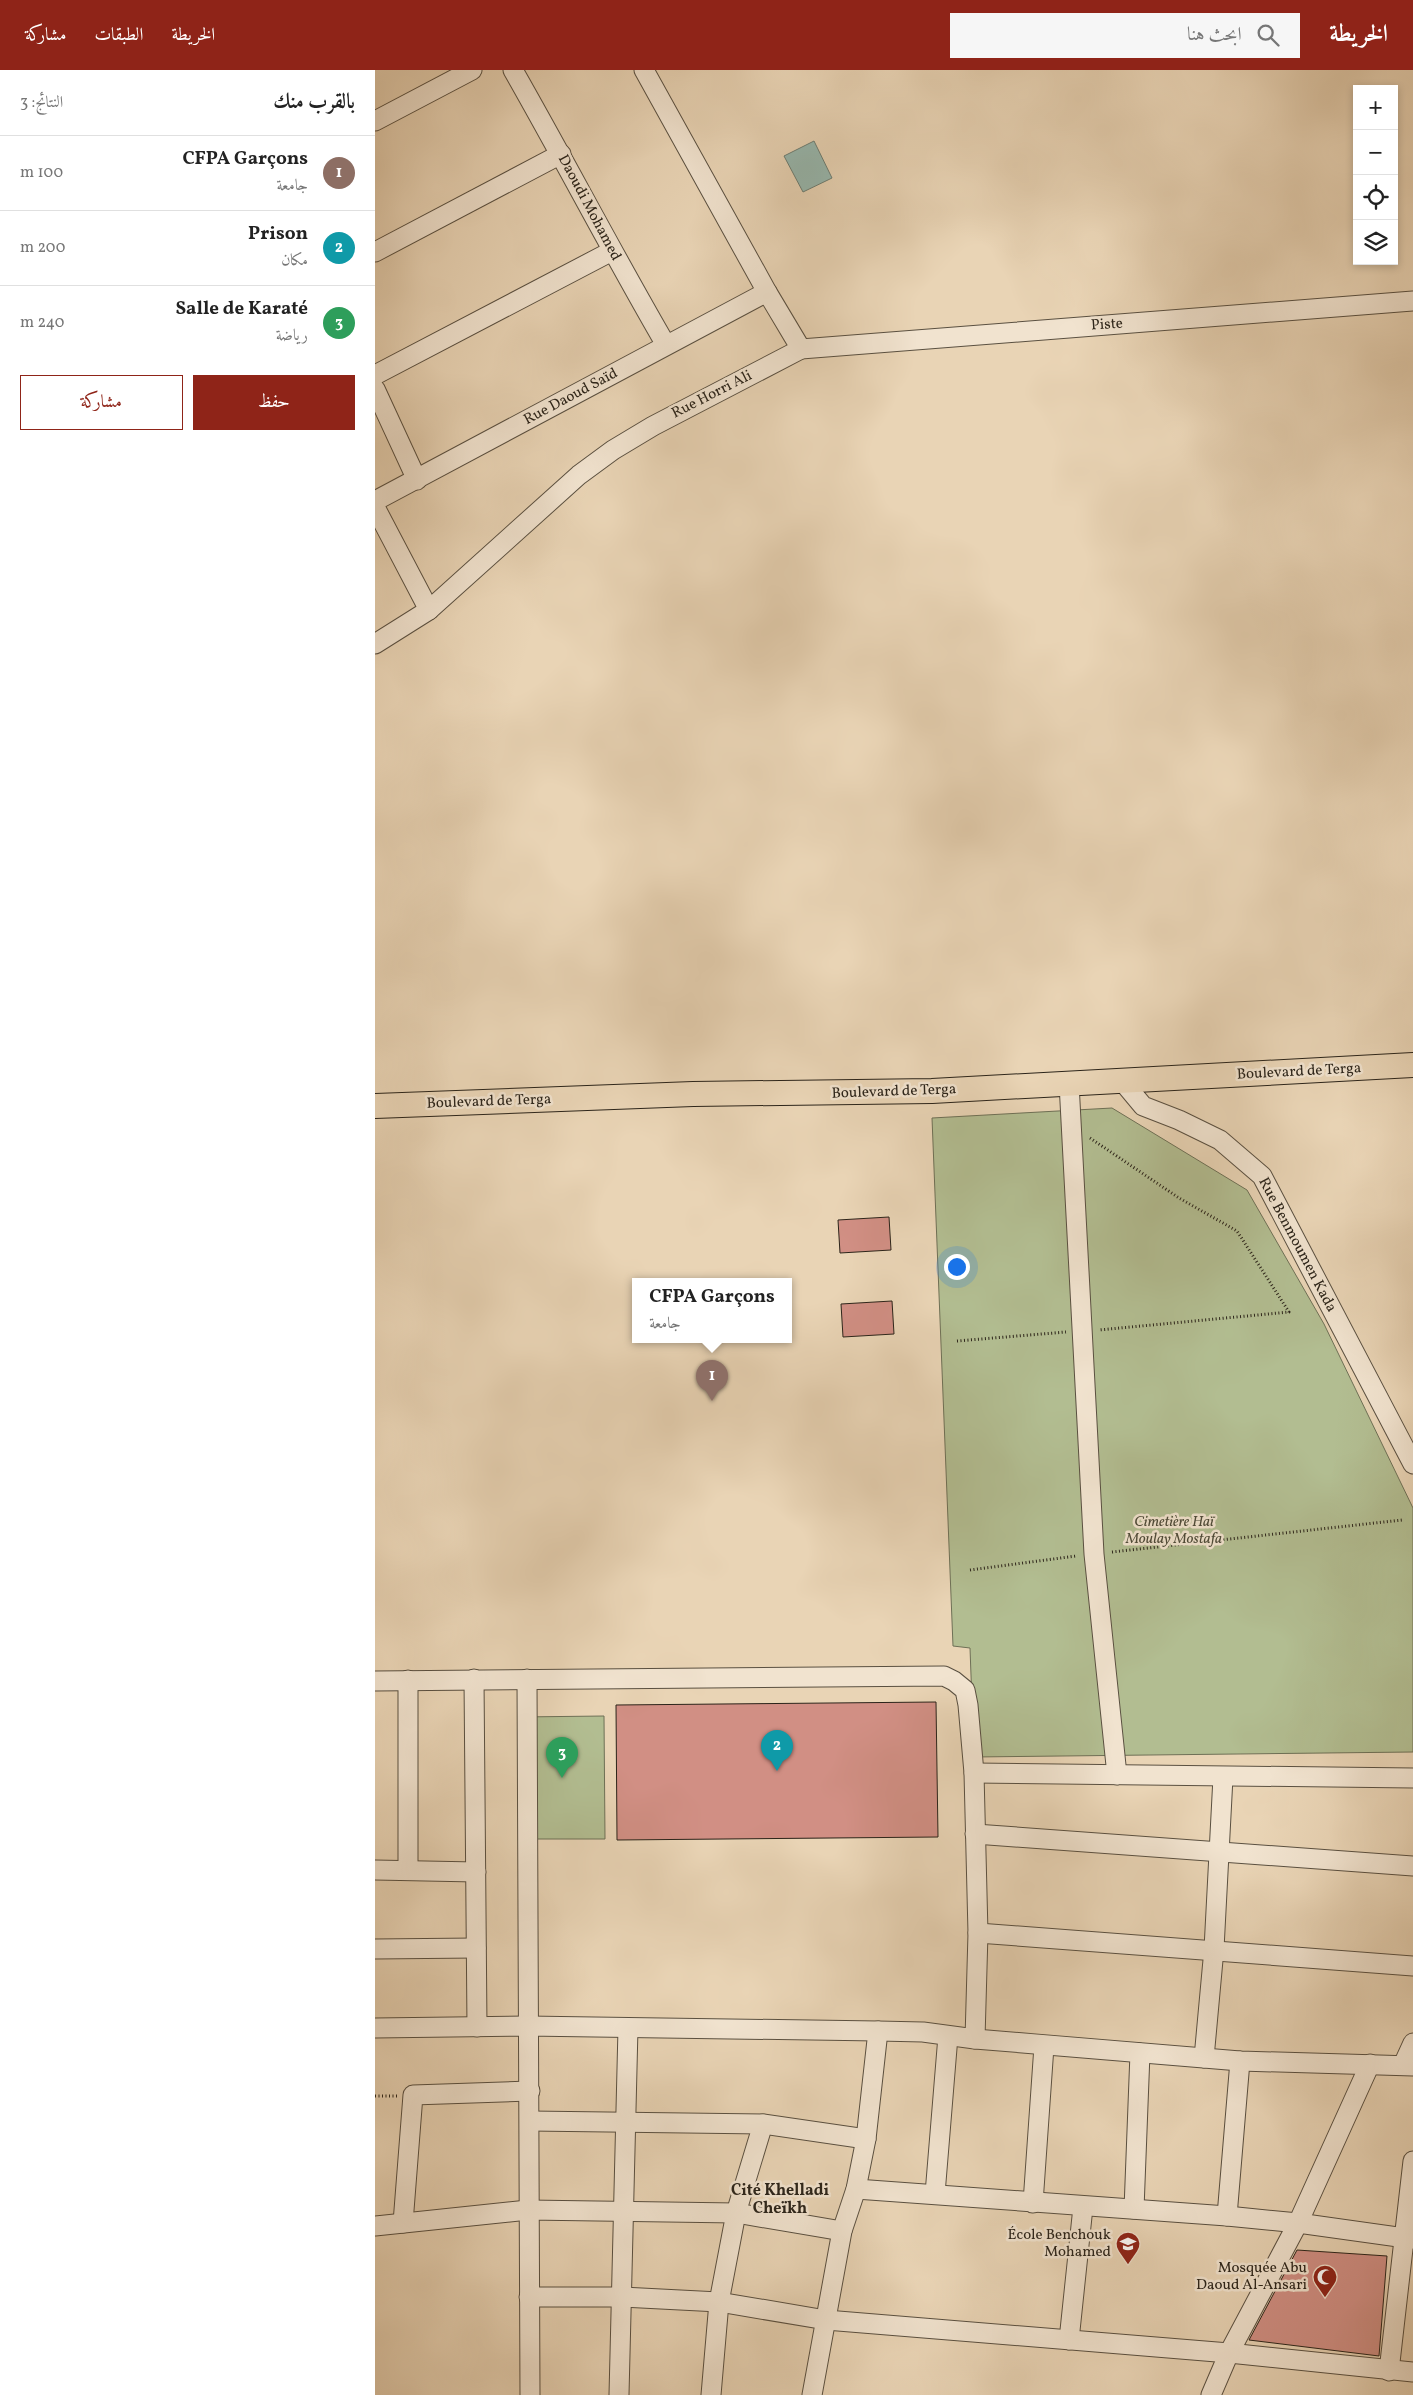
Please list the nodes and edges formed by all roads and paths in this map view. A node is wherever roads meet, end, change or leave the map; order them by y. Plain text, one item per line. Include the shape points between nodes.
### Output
1 (472, 70) edge
2 (513, 70) edge
3 (644, 70) edge
4 (375, 121) edge
5 (561, 154) junction
6 (375, 252) edge
7 (612, 252) junction
8 (767, 292) junction
9 (1413, 301) edge
10 (666, 345) junction
11 (801, 349) junction
12 (375, 375) edge
13 (375, 389) edge
14 (417, 480) junction
15 (375, 501) edge
16 (375, 507) edge
17 (429, 610) junction
18 (375, 644) edge
19 (1413, 1065) edge
20 (1123, 1082) junction
21 (1069, 1083) junction
22 (375, 1106) edge
23 (1071, 1128) junction
24 (1082, 1331) junction
25 (957, 1340) dead end
26 (1413, 1464) edge
27 (1402, 1520) dead end
28 (1094, 1554) junction
29 (970, 1570) dead end
30 (474, 1679) junction
31 (527, 1679) junction
32 (408, 1680) junction
33 (375, 1681) edge
34 (974, 1773) junction
35 (1117, 1775) junction
36 (1223, 1777) junction
37 (1413, 1778) edge
38 (975, 1834) junction
39 (1220, 1851) junction
40 (1413, 1866) edge
41 (375, 1870) edge
42 (408, 1870) junction
43 (476, 1872) junction
44 (978, 1933) junction
45 (476, 1948) junction
46 (375, 1949) edge
47 (1214, 1950) junction
48 (1413, 1966) edge
49 (477, 2026) junction
50 (527, 2026) junction
51 (375, 2028) edge
52 (628, 2028) junction
53 (878, 2031) junction
54 (948, 2036) junction
55 (975, 2039) junction
56 (1413, 2044) edge
57 (1044, 2046) junction
58 (1139, 2053) junction
59 (1204, 2058) junction
60 (1240, 2061) junction
61 (1370, 2064) junction
62 (1408, 2066) edge
63 (530, 2091) junction
64 (530, 2121) junction
65 (626, 2122) junction
66 (763, 2124) junction
67 (866, 2139) junction
68 (1413, 2161) edge
69 (857, 2188) junction
70 (935, 2194) junction
71 (1033, 2203) junction
72 (1083, 2207) junction
73 (1134, 2209) junction
74 (528, 2210) junction
75 (624, 2213) junction
76 (736, 2213) junction
77 (1227, 2216) junction
78 (403, 2222) junction
79 (1298, 2223) junction
80 (375, 2226) edge
81 (842, 2231) junction
82 (1409, 2239) edge
83 (529, 2297) junction
84 (622, 2297) junction
85 (719, 2302) junction
86 (827, 2320) junction
87 (1069, 2340) junction
88 (1229, 2354) junction
89 (1389, 2370) junction
90 (1413, 2372) edge
91 (530, 2395) edge
92 (619, 2395) edge
93 (711, 2395) edge
94 (812, 2395) edge
95 (1211, 2395) edge

1 - 4 street
2 - 5 street, Daoudi Mohamed
3 - 8 street
5 - 6 street
5 - 7 street, Daoudi Mohamed
7 - 10 street, Daoudi Mohamed
7 - 12 street
8 - 10 street, Rue Daoud Saïd
8 - 11 street
9 - 11 street, Piste
10 - 14 street, Rue Daoud Saïd
11 - 17 street, Rue Horri Ali via 613,450 579,475
13 - 14 street
14 - 15 street, Rue Daoud Saïd
16 - 17 street
17 - 18 street, Rue Horri Ali
19 - 20 main road, Boulevard de Terga
20 - 21 main road, Boulevard de Terga
20 - 26 street, Rue Benmoumen Kada via 1143,1106 1220,1140 1262,1176
21 - 22 main road, Boulevard de Terga via 922,1091 693,1094
21 - 23 street
23 - 24 street
23 - 24 path via 1105,1147 1179,1198 1237,1231 1289,1312
24 - 25 path
24 - 28 street
27 - 28 path
28 - 29 path
28 - 35 street
30 - 31 street
30 - 32 street
30 - 43 street
31 - 34 street via 944,1676 965,1690
31 - 50 street
32 - 33 street
32 - 42 street
34 - 35 street
34 - 38 street
35 - 36 street
36 - 37 street
36 - 39 street
38 - 39 street
38 - 44 street
39 - 40 street
39 - 47 street
41 - 42 street
42 - 43 street
43 - 45 street
44 - 47 street
44 - 55 street
45 - 46 street
45 - 49 street
47 - 48 street
47 - 59 street
49 - 50 street
49 - 51 street
50 - 52 street
50 - 63 street
52 - 53 street
52 - 65 street
53 - 54 street
53 - 67 street
54 - 55 street
54 - 70 street
55 - 57 street
56 - 62 street
57 - 58 street
57 - 71 street
58 - 59 street
58 - 73 street
59 - 60 street
60 - 61 street
60 - 77 street
61 - 62 street
61 - 79 street
63 - 64 street
63 - 78 street via 413,2095
64 - 65 street
64 - 74 street
65 - 66 street
65 - 75 street
66 - 67 street
66 - 76 street
67 - 69 street
68 - 82 street
69 - 70 street
69 - 81 street
70 - 71 street
71 - 72 street
72 - 73 street
72 - 87 street
73 - 77 street
74 - 75 street
74 - 78 street
74 - 83 street
75 - 76 street
75 - 84 street
76 - 81 street
76 - 85 street
77 - 79 street
78 - 80 street
79 - 82 street
79 - 88 street
81 - 86 street
82 - 89 street
83 - 84 street
83 - 91 street
84 - 85 street
84 - 92 street
85 - 86 street
85 - 93 street
86 - 87 street
86 - 94 street
87 - 88 street
88 - 89 street
88 - 95 street
89 - 90 street

